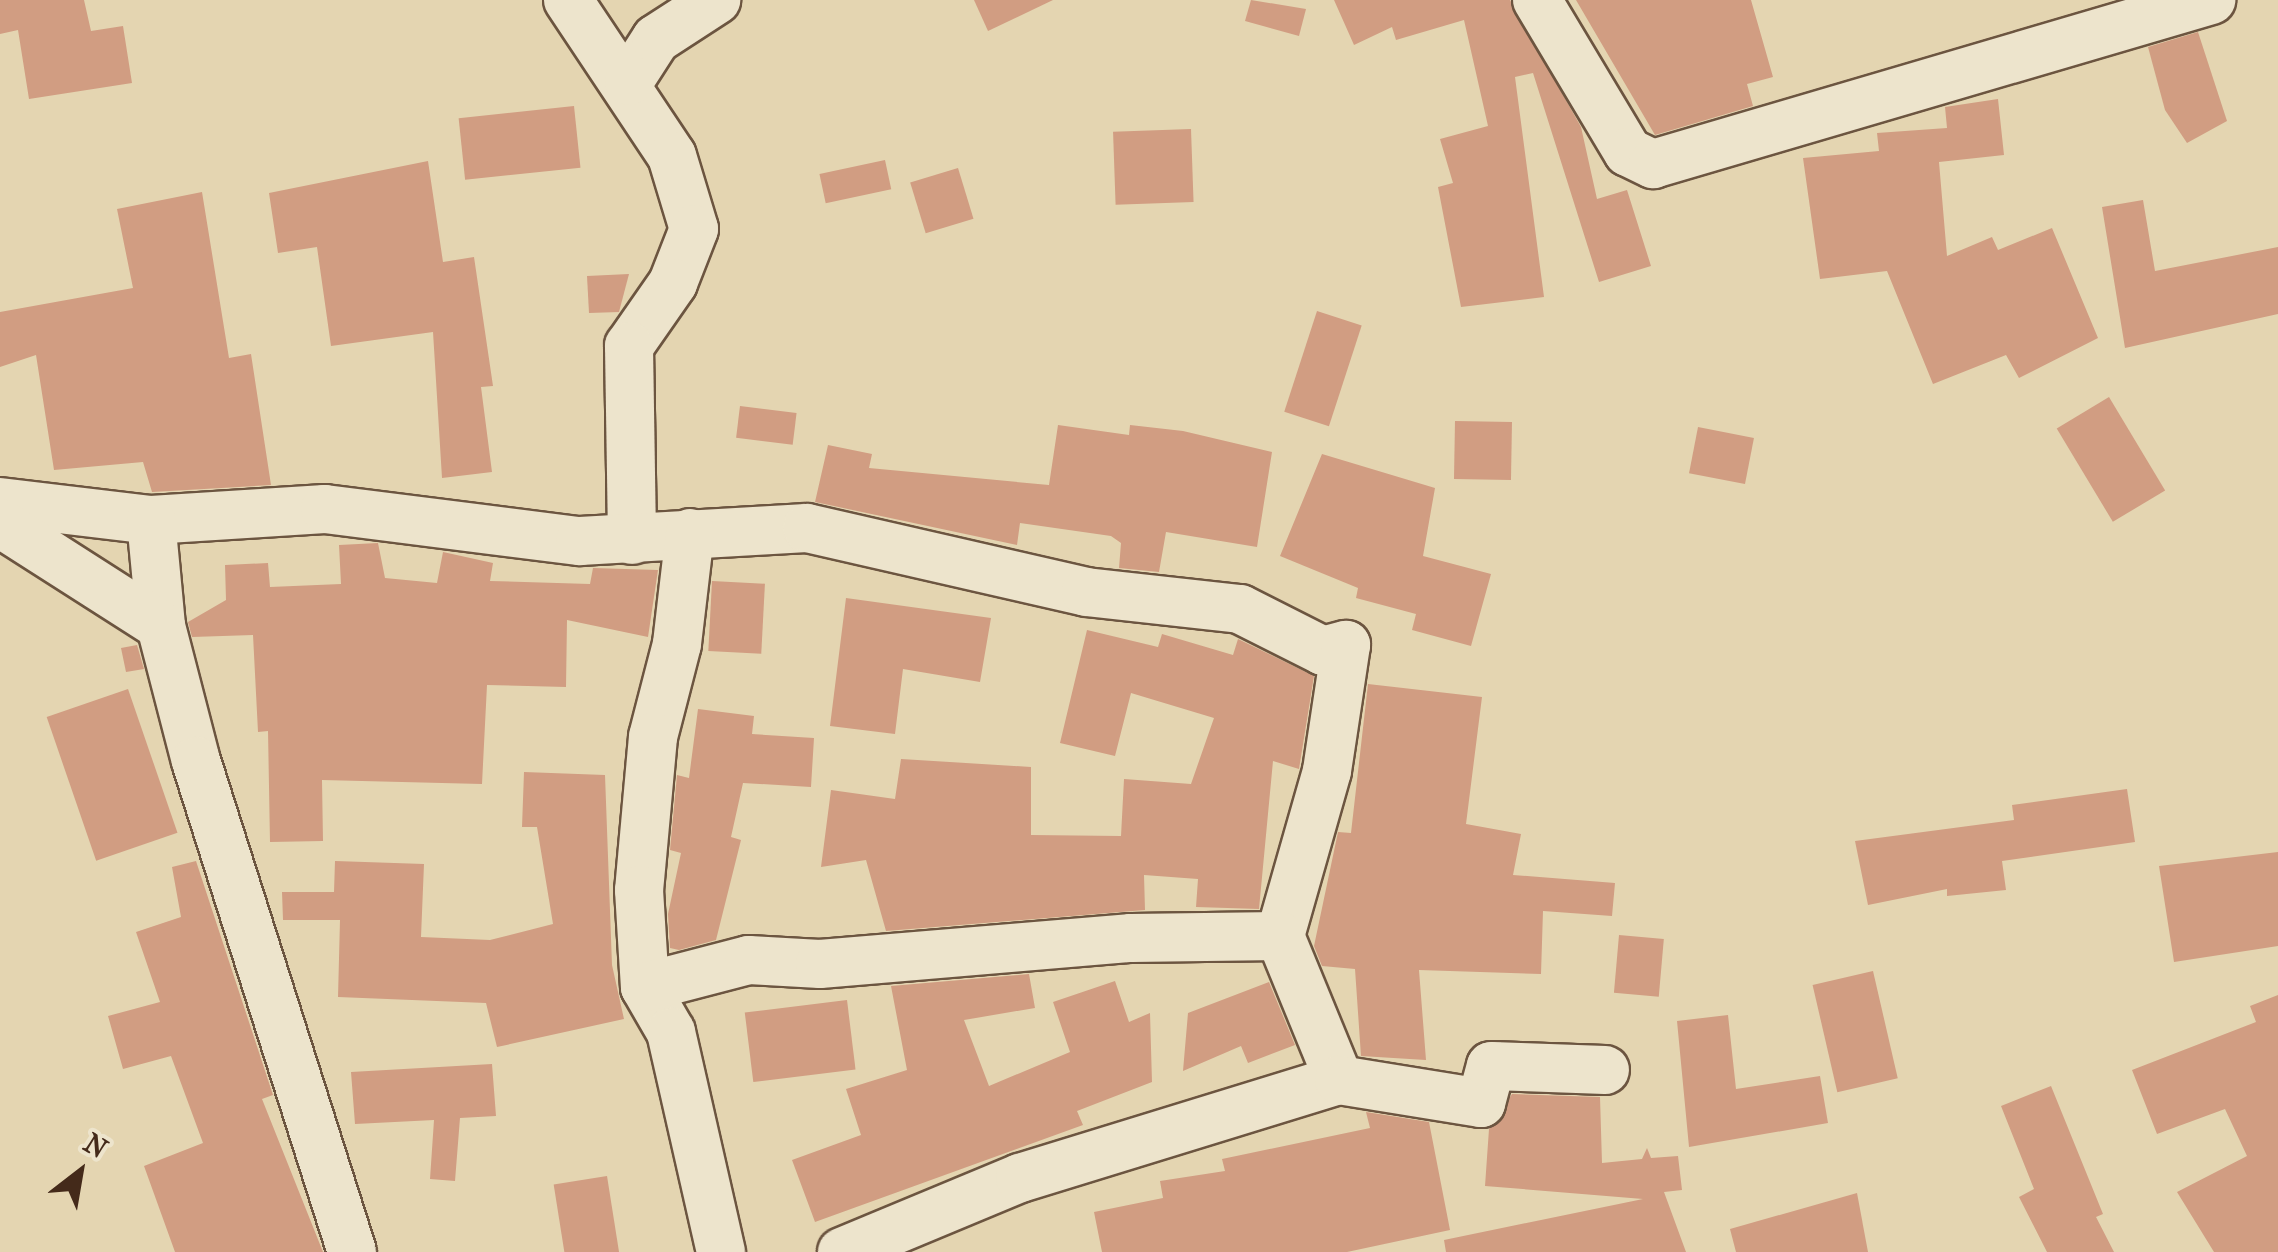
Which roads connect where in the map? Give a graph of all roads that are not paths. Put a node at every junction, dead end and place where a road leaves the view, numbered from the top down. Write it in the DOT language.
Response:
graph roads {
  1 [pos="568,0"];
  2 [pos="716,0"];
  3 [pos="1537,0"];
  4 [pos="2211,0"];
  5 [pos="628,81"];
  6 [pos="0,502"];
  7 [pos="151,520"];
  8 [pos="0,523"];
  9 [pos="690,533"];
  10 [pos="632,540"];
  11 [pos="161,626"];
  12 [pos="1280,936"];
  13 [pos="645,987"];
  14 [pos="1605,1070"];
  15 [pos="1339,1080"];
  16 [pos="352,1252"];
  17 [pos="720,1252"];
  18 [pos="842,1252"];
  1 -- 5 [label="street"];
  2 -- 5 [label="street"];
  3 -- 4 [label="street"];
  5 -- 10 [label="street"];
  6 -- 7 [label="street"];
  7 -- 10 [label="street"];
  7 -- 11 [label="street"];
  8 -- 11 [label="street"];
  9 -- 10 [label="street"];
  9 -- 12 [label="street"];
  9 -- 13 [label="street"];
  11 -- 16 [label="street"];
  12 -- 13 [label="street"];
  12 -- 15 [label="street"];
  13 -- 17 [label="street"];
  14 -- 15 [label="street"];
  15 -- 18 [label="street"];
}
